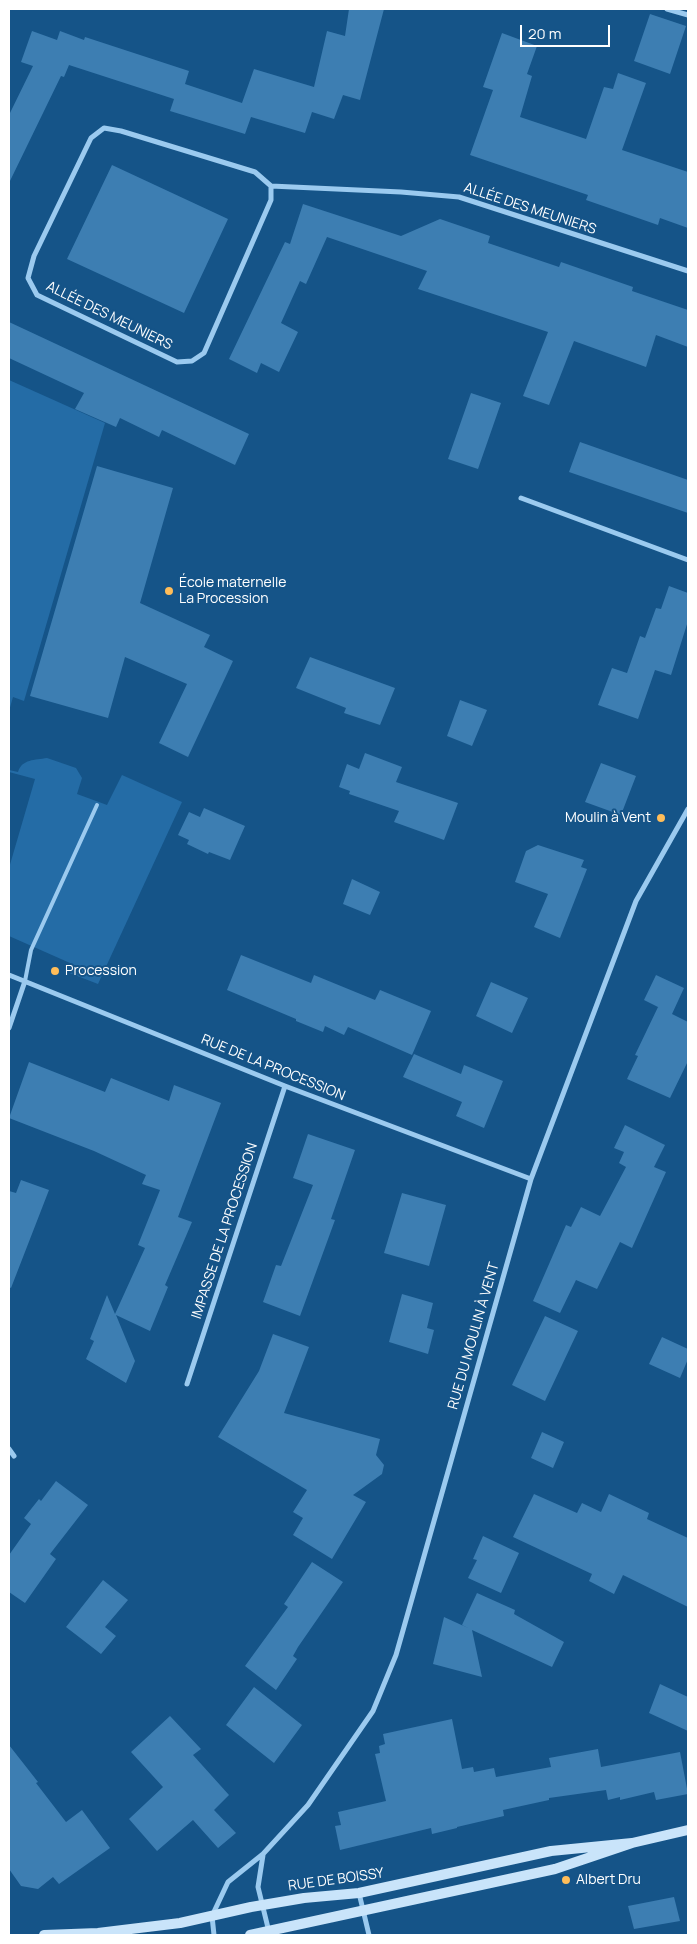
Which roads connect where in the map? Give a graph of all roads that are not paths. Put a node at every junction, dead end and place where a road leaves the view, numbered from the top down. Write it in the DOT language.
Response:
graph roads {
  1 [pos="667,9"];
  2 [pos="688,15"];
  3 [pos="271,186"];
  4 [pos="688,271"];
  5 [pos="521,498"];
  6 [pos="688,560"];
  7 [pos="97,805"];
  8 [pos="688,809"];
  9 [pos="9,975"];
  10 [pos="25,981"];
  11 [pos="9,1028"];
  12 [pos="285,1086"];
  13 [pos="531,1179"];
  14 [pos="187,1384"];
  15 [pos="9,1449"];
  16 [pos="14,1456"];
  17 [pos="688,1830"];
  18 [pos="632,1843"];
  19 [pos="263,1854"];
  20 [pos="359,1893"];
  21 [pos="262,1905"];
  22 [pos="364,1911"];
  23 [pos="212,1916"];
  24 [pos="270,1932"];
  25 [pos="44,1935"];
  26 [pos="214,1935"];
  27 [pos="250,1935"];
  28 [pos="369,1935"];
  1 -- 2 [label="street"];
  3 -- 3 [label="street, ALLÉE DES MEUNIERS"];
  3 -- 4 [label="street, ALLÉE DES MEUNIERS"];
  5 -- 6 [label="street"];
  7 -- 10 [label="lane"];
  8 -- 13 [label="street, RUE DU MOULIN À VENT"];
  9 -- 10 [label="street, RUE DE LA PROCESSION"];
  10 -- 11 [label="street"];
  10 -- 12 [label="street, RUE DE LA PROCESSION"];
  12 -- 13 [label="street, RUE DE LA PROCESSION"];
  12 -- 14 [label="street, IMPASSE DE LA PROCESSION"];
  13 -- 19 [label="street, RUE DU MOULIN À VENT"];
  15 -- 16 [label="street"];
  17 -- 18 [label="street, RUE DE BOISSY"];
  18 -- 20 [label="street, RUE DE BOISSY"];
  18 -- 22 [label="street, RUE DE BOISSY"];
  19 -- 21 [label="street"];
  19 -- 23 [label="street, RUE DU MOULIN À VENT"];
  20 -- 21 [label="street, RUE DE BOISSY"];
  20 -- 22 [label="street"];
  21 -- 23 [label="street, RUE DE BOISSY"];
  21 -- 24 [label="street"];
  22 -- 24 [label="street, RUE DE BOISSY"];
  22 -- 28 [label="street"];
  23 -- 25 [label="street, RUE DE BOISSY"];
  23 -- 26 [label="street"];
  24 -- 27 [label="street, RUE DE BOISSY"];
}
